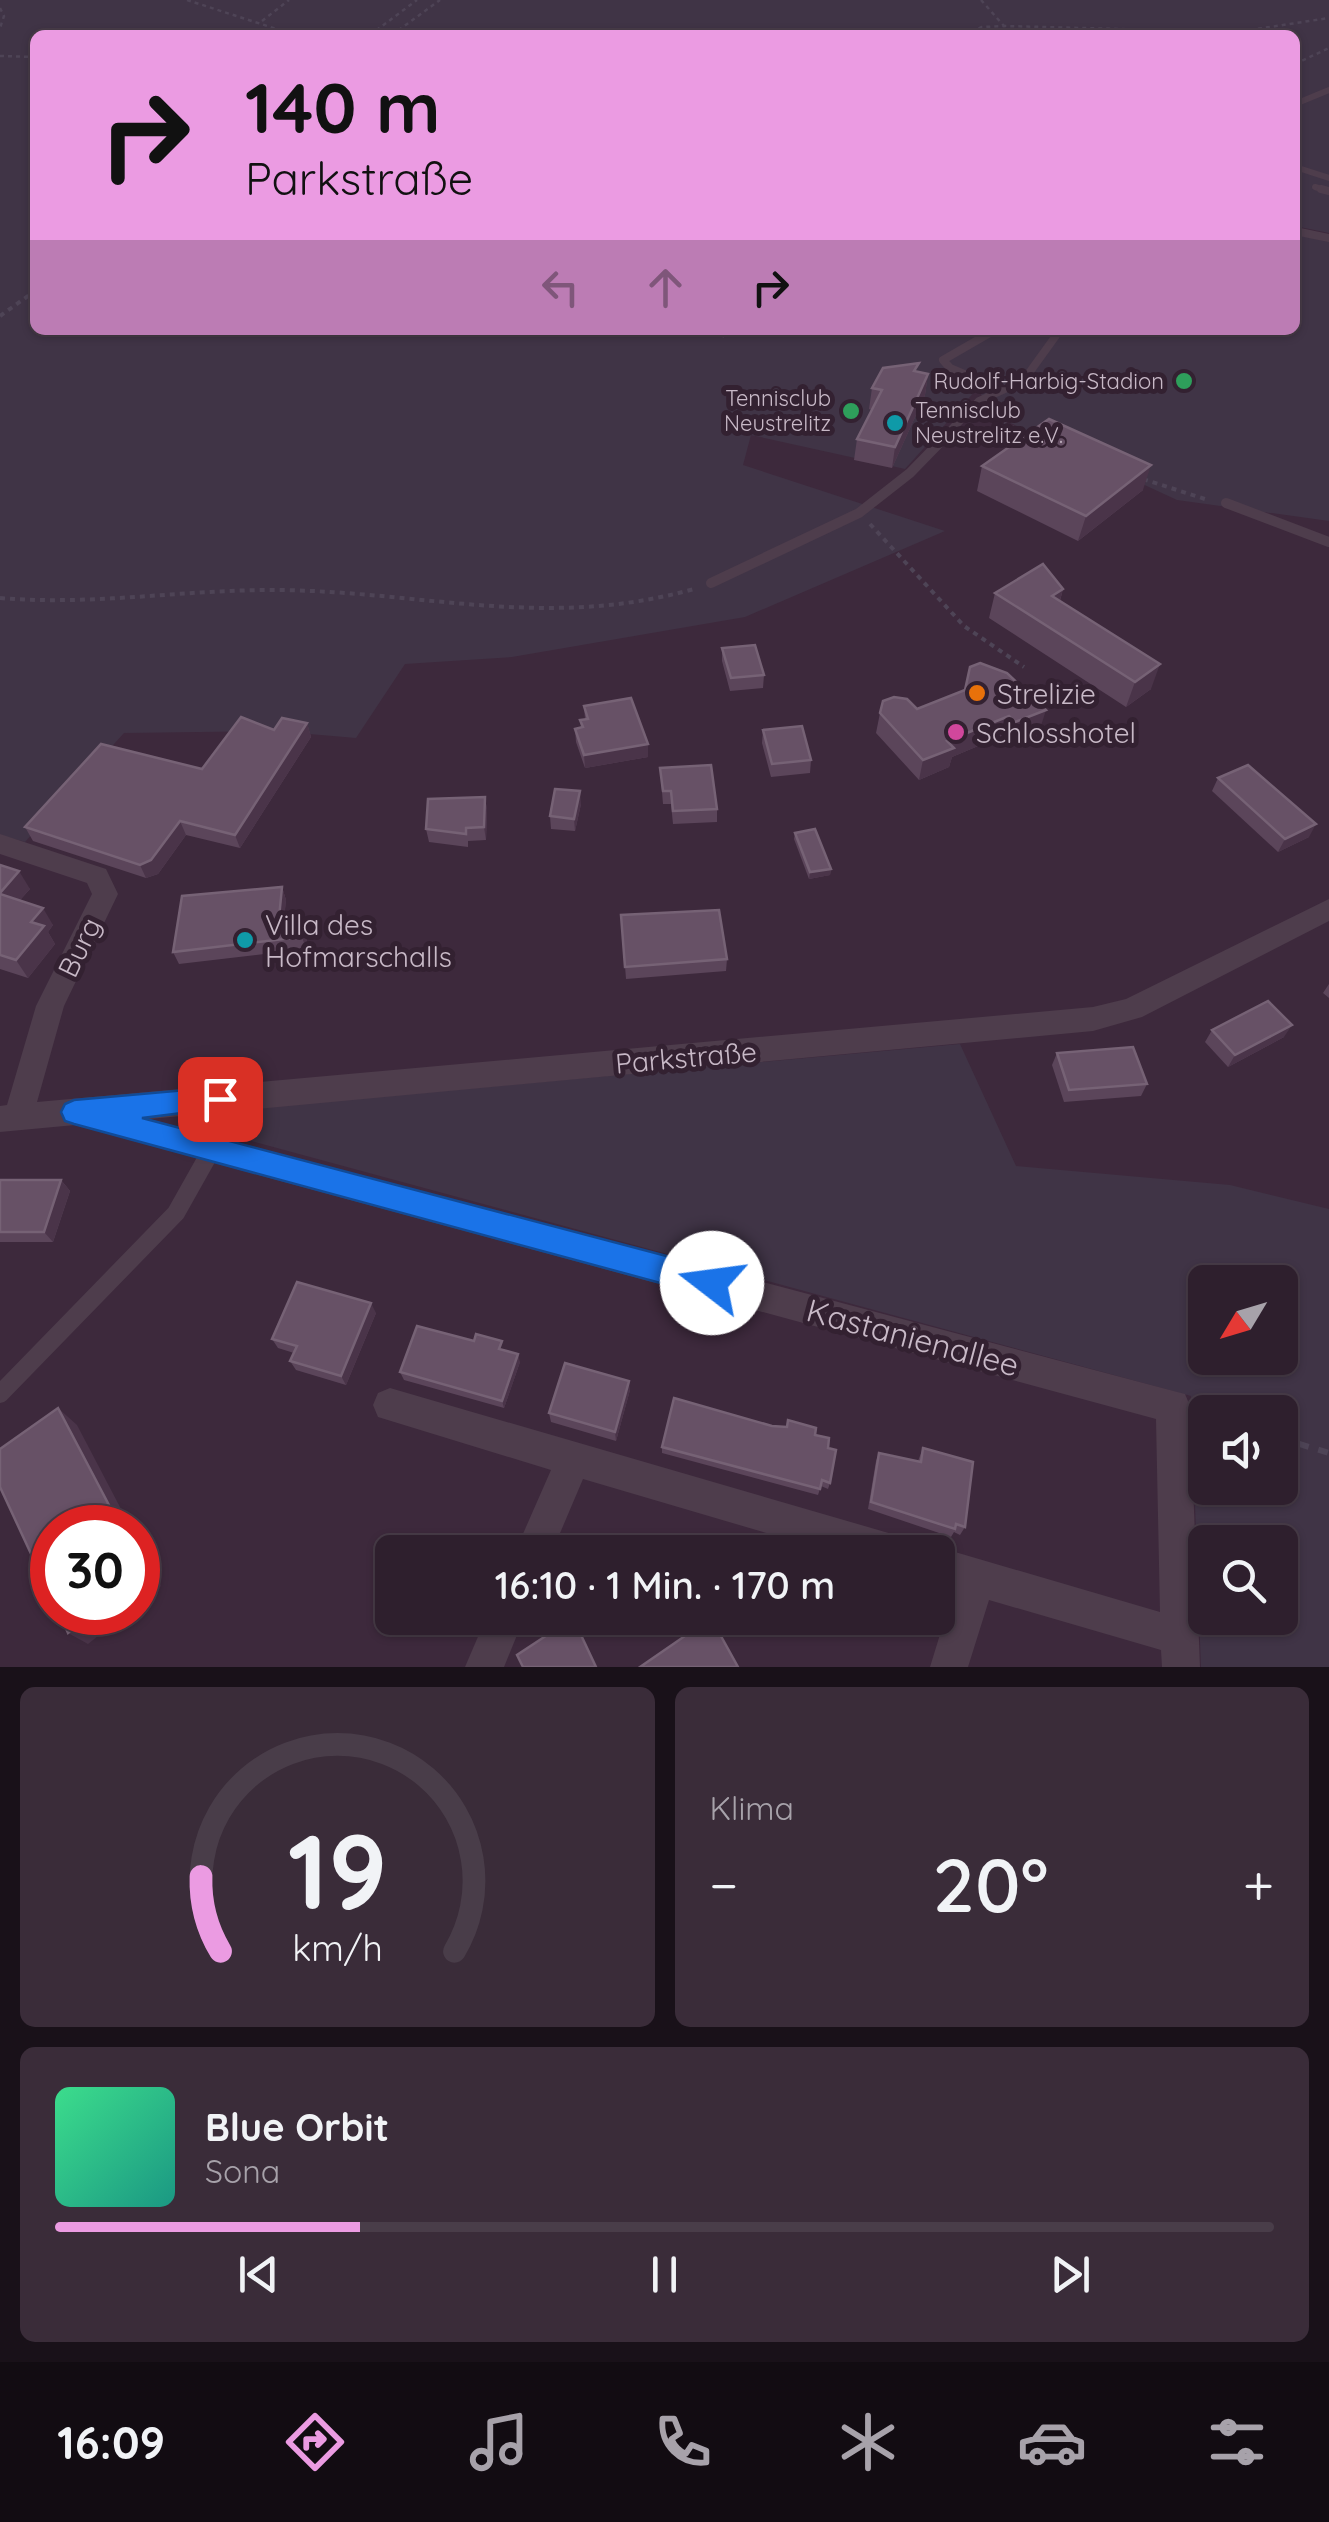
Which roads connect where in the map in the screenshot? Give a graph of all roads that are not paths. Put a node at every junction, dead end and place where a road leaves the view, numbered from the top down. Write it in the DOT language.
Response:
graph roads {
  1 [pos="1329,90"];
  2 [pos="1300,102"];
  3 [pos="1300,169"];
  4 [pos="1329,178"];
  5 [pos="1315,186"];
  6 [pos="1329,192"];
  7 [pos="1300,232"];
  8 [pos="1329,238"];
  9 [pos="986,335"];
  10 [pos="1056,335"];
  11 [pos="1002,390"];
  12 [pos="1226,503"];
  13 [pos="1329,542"];
  14 [pos="711,584"];
  15 [pos="0,844"];
  16 [pos="1329,908"];
  17 [pos="74,1112"];
  18 [pos="9,1118"];
  19 [pos="212,1149"];
  20 [pos="0,1394"];
  21 [pos="390,1405"];
  22 [pos="574,1459"];
  23 [pos="540,1535"];
  24 [pos="834,1535"];
  25 [pos="955,1571"];
  26 [pos="977,1578"];
  27 [pos="498,1635"];
  28 [pos="1181,1652"];
  29 [pos="484,1667"];
  30 [pos="949,1667"];
  1 -- 2 [label="lane"];
  3 -- 4 [label="lane"];
  5 -- 6 [label="lane"];
  7 -- 8 [label="lane"];
  9 -- 11 [label="lane"];
  10 -- 11 [label="lane"];
  11 -- 14 [label="lane"];
  12 -- 13 [label="lane"];
  15 -- 18 [label="street, Burg"];
  16 -- 17 [label="street, Parkstraße"];
  17 -- 18 [label="street, Parkstraße"];
  17 -- 19 [label="street, Kastanienallee"];
  19 -- 20 [label="lane"];
  19 -- 28 [label="street, Kastanienallee"];
  21 -- 22 [label="street"];
  22 -- 23 [label="street"];
  22 -- 24 [label="street"];
  25 -- 26 [label="street"];
  26 -- 28 [label="street"];
  26 -- 30 [label="street"];
  27 -- 29 [label="street"];
}
